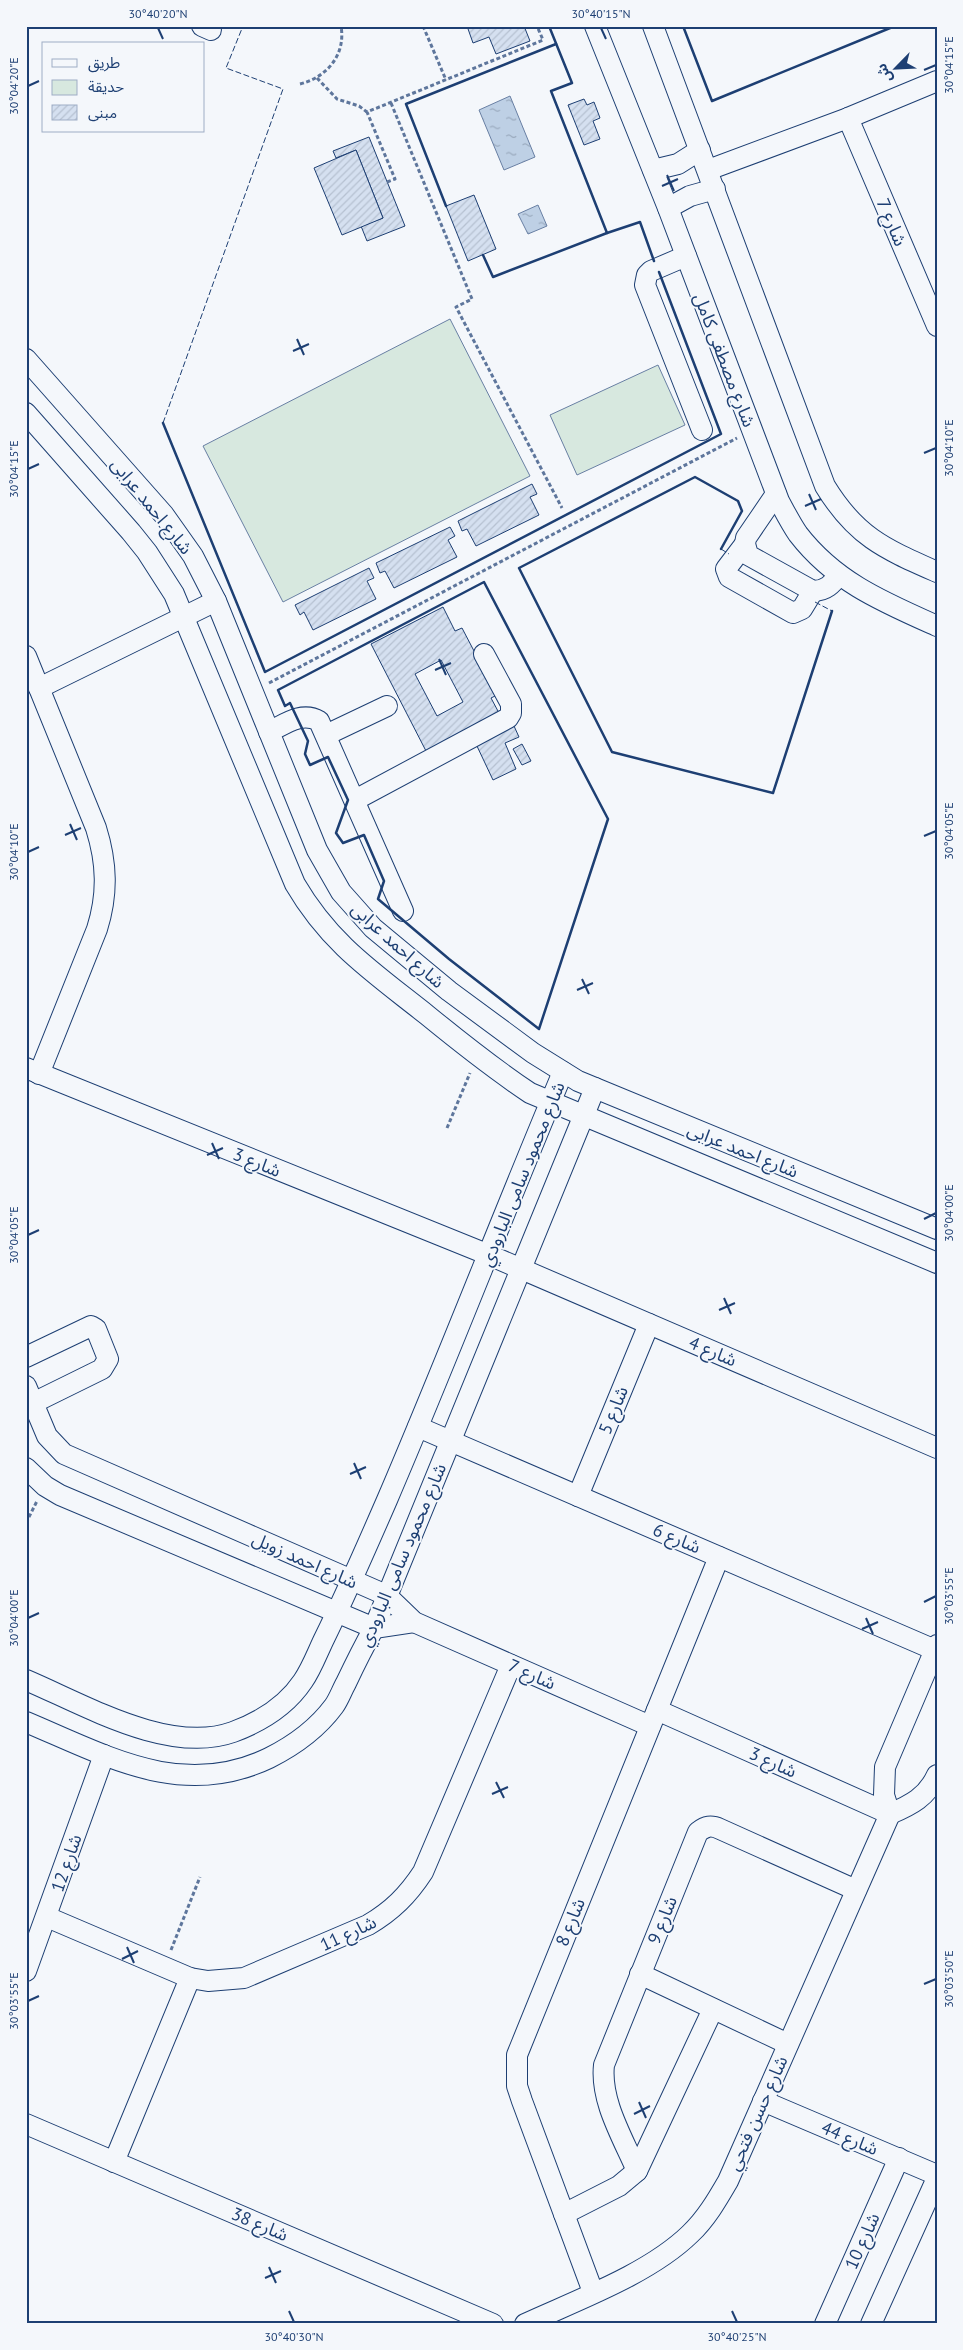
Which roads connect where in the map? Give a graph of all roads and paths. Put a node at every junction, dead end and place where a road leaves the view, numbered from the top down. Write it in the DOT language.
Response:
graph roads {
  1 [pos="341,26"];
  2 [pos="423,26"];
  3 [pos="537,26"];
  4 [pos="595,26"];
  5 [pos="653,26"];
  6 [pos="317,78"];
  7 [pos="446,80"];
  8 [pos="937,81"];
  9 [pos="300,84"];
  10 [pos="390,103"];
  11 [pos="367,112"];
  12 [pos="848,118"];
  13 [pos="700,150"];
  14 [pos="653,170"];
  15 [pos="708,170"];
  16 [pos="387,182"];
  17 [pos="715,189"];
  18 [pos="668,208"];
  19 [pos="686,256"];
  20 [pos="937,326"];
  21 [pos="26,358"];
  22 [pos="26,413"];
  23 [pos="702,430"];
  24 [pos="752,431"];
  25 [pos="776,494"];
  26 [pos="562,508"];
  27 [pos="745,544"];
  28 [pos="937,572"];
  29 [pos="839,575"];
  30 [pos="813,590"];
  31 [pos="216,601"];
  32 [pos="185,616"];
  33 [pos="937,626"];
  34 [pos="484,654"];
  35 [pos="26,656"];
  36 [pos="39,688"];
  37 [pos="253,692"];
  38 [pos="387,706"];
  39 [pos="270,732"];
  40 [pos="326,735"];
  41 [pos="354,800"];
  42 [pos="403,911"];
  43 [pos="478,1055"];
  44 [pos="33,1071"];
  45 [pos="563,1072"];
  46 [pos="595,1088"];
  47 [pos="550,1103"];
  48 [pos="583,1117"];
  49 [pos="447,1128"];
  50 [pos="937,1229"];
  51 [pos="489,1255"];
  52 [pos="937,1263"];
  53 [pos="521,1269"];
  54 [pos="649,1324"];
  55 [pos="26,1357"];
  56 [pos="29,1395"];
  57 [pos="418,1426"];
  58 [pos="451,1441"];
  59 [pos="937,1448"];
  60 [pos="26,1468"];
  61 [pos="578,1496"];
  62 [pos="719,1556"];
  63 [pos="352,1580"];
  64 [pos="386,1595"];
  65 [pos="337,1612"];
  66 [pos="414,1622"];
  67 [pos="374,1628"];
  68 [pos="936,1648"];
  69 [pos="511,1665"];
  70 [pos="26,1680"];
  71 [pos="653,1718"];
  72 [pos="26,1722"];
  73 [pos="104,1755"];
  74 [pos="937,1775"];
  75 [pos="890,1814"];
  76 [pos="200,1877"];
  77 [pos="856,1890"];
  78 [pos="47,1917"];
  79 [pos="164,1967"];
  80 [pos="26,1971"];
  81 [pos="640,1974"];
  82 [pos="190,1978"];
  83 [pos="713,2008"];
  84 [pos="788,2044"];
  85 [pos="763,2100"];
  86 [pos="26,2124"];
  87 [pos="899,2158"];
  88 [pos="114,2162"];
  89 [pos="637,2171"];
  90 [pos="937,2176"];
  91 [pos="564,2214"];
  92 [pos="593,2292"];
  93 [pos="493,2324"];
  94 [pos="525,2324"];
  95 [pos="825,2324"];
  96 [pos="871,2324"];
  1 -- 6 [label="path"];
  2 -- 7 [label="path"];
  3 -- 7 [label="path"];
  4 -- 14 [label="street, شارع مصطفى كامل"];
  5 -- 13 [label="street"];
  6 -- 9 [label="path"];
  6 -- 11 [label="path"];
  7 -- 10 [label="path"];
  8 -- 12 [label="street"];
  10 -- 11 [label="path"];
  10 -- 26 [label="path"];
  11 -- 16 [label="path"];
  12 -- 15 [label="street"];
  12 -- 20 [label="street, شارع 7"];
  13 -- 14 [label="street"];
  13 -- 15 [label="street"];
  14 -- 18 [label="street, شارع مصطفى كامل"];
  15 -- 17 [label="street"];
  17 -- 18 [label="street"];
  17 -- 28 [label="street"];
  18 -- 19 [label="street, شارع مصطفى كامل"];
  19 -- 23 [label="street"];
  19 -- 24 [label="street, شارع مصطفى كامل"];
  21 -- 31 [label="street, شارع احمد عرابى"];
  22 -- 32 [label="street, شارع احمد عرابى"];
  24 -- 25 [label="street, شارع مصطفى كامل"];
  24 -- 37 [label="path"];
  25 -- 27 [label="street"];
  25 -- 29 [label="street, شارع مصطفى كامل"];
  27 -- 30 [label="street"];
  27 -- 30 [label="street"];
  29 -- 30 [label="street"];
  29 -- 33 [label="street, شارع مصطفى كامل"];
  31 -- 32 [label="street"];
  31 -- 37 [label="street, شارع احمد عرابى"];
  32 -- 36 [label="street"];
  32 -- 43 [label="street, شارع احمد عرابى"];
  34 -- 41 [label="street"];
  35 -- 36 [label="street"];
  36 -- 44 [label="street"];
  37 -- 39 [label="street, شارع احمد عرابى"];
  38 -- 40 [label="street"];
  39 -- 40 [label="street"];
  39 -- 45 [label="street, شارع احمد عرابى"];
  40 -- 41 [label="street"];
  41 -- 42 [label="street"];
  43 -- 47 [label="street, شارع احمد عرابى"];
  43 -- 49 [label="path"];
  44 -- 51 [label="street, شارع 3"];
  45 -- 46 [label="street, شارع احمد عرابى"];
  45 -- 47 [label="street, شارع محمود سامى البارودي"];
  46 -- 48 [label="street, شارع محمود سامى البارودي"];
  46 -- 50 [label="street, شارع احمد عرابى"];
  47 -- 48 [label="street, شارع احمد عرابى"];
  47 -- 51 [label="street, شارع محمود سامى البارودي"];
  48 -- 52 [label="street, شارع احمد عرابى"];
  48 -- 53 [label="street, شارع محمود سامى البارودي"];
  51 -- 53 [label="street, شارع 4"];
  51 -- 57 [label="street, شارع محمود سامى البارودي"];
  53 -- 54 [label="street, شارع 4"];
  53 -- 58 [label="street, شارع محمود سامى البارودي"];
  54 -- 59 [label="street, شارع 4"];
  54 -- 61 [label="street, شارع 5"];
  55 -- 56 [label="street"];
  56 -- 63 [label="street, شارع احمد زويل"];
  57 -- 58 [label="street, شارع 6"];
  57 -- 63 [label="street, شارع محمود سامى البارودي"];
  58 -- 61 [label="street, شارع 6"];
  58 -- 64 [label="street, شارع محمود سامى البارودي"];
  60 -- 65 [label="street, شارع احمد زويل"];
  61 -- 62 [label="street, شارع 6"];
  62 -- 68 [label="street, شارع 6"];
  62 -- 71 [label="street, شارع 8"];
  63 -- 64 [label="street, شارع احمد زويل"];
  63 -- 65 [label="street, شارع محمود سامى البارودي"];
  64 -- 66 [label="street, شارع احمد زويل"];
  64 -- 67 [label="street, شارع محمود سامى البارودي"];
  65 -- 67 [label="street, شارع احمد زويل"];
  65 -- 70 [label="street, شارع محمود سامى البارودي"];
  66 -- 67 [label="street"];
  66 -- 69 [label="street, شارع 7"];
  67 -- 73 [label="street, شارع محمود سامى البارودي"];
  68 -- 75 [label="street"];
  69 -- 71 [label="street, شارع 7"];
  69 -- 82 [label="street, شارع 11"];
  71 -- 75 [label="street, شارع 3"];
  71 -- 91 [label="street, شارع 8"];
  72 -- 73 [label="street, شارع محمود سامى البارودي"];
  73 -- 78 [label="street, شارع 12"];
  74 -- 75 [label="street"];
  75 -- 77 [label="street, شارع حسن فتحي"];
  76 -- 79 [label="path"];
  77 -- 81 [label="street, شارع 9"];
  77 -- 84 [label="street, شارع حسن فتحي"];
  78 -- 79 [label="street, شارع 11"];
  78 -- 80 [label="street, شارع 12"];
  79 -- 82 [label="street, شارع 11"];
  81 -- 83 [label="street"];
  81 -- 89 [label="street, شارع 9"];
  82 -- 88 [label="street"];
  83 -- 84 [label="street"];
  83 -- 89 [label="street"];
  84 -- 85 [label="street, شارع حسن فتحي"];
  85 -- 87 [label="street, شارع 44"];
  85 -- 92 [label="street, شارع حسن فتحي"];
  86 -- 88 [label="street, شارع 38"];
  87 -- 90 [label="street, شارع 44"];
  87 -- 95 [label="street, شارع 10"];
  88 -- 93 [label="street, شارع 38"];
  89 -- 91 [label="street"];
  90 -- 96 [label="street"];
  91 -- 92 [label="street, شارع 8"];
  92 -- 94 [label="street, شارع حسن فتحي"];
}
